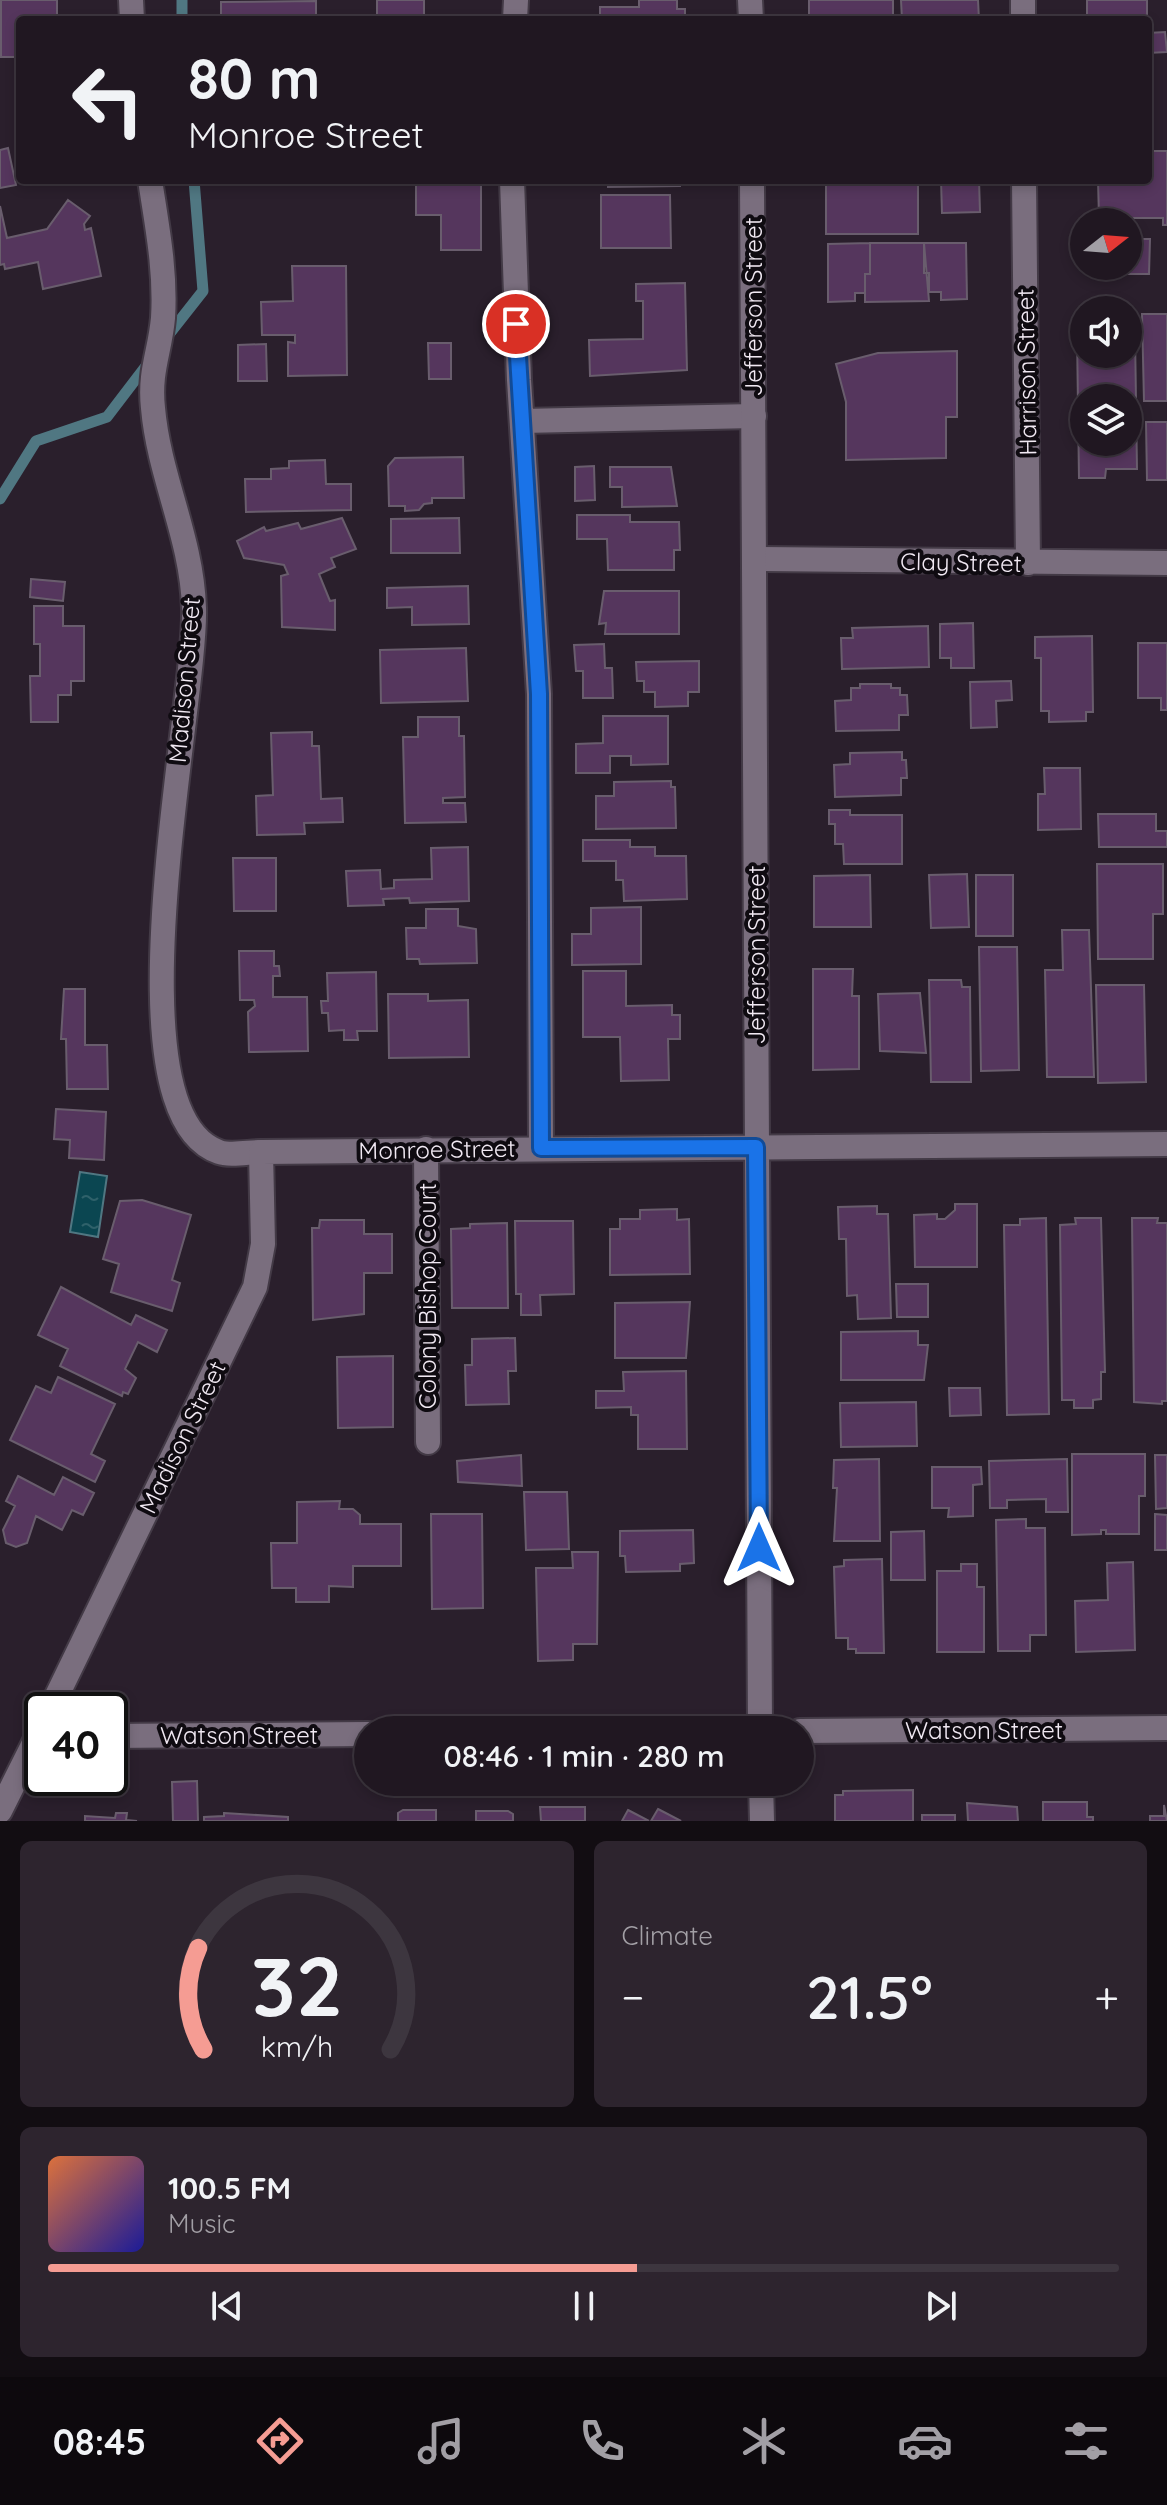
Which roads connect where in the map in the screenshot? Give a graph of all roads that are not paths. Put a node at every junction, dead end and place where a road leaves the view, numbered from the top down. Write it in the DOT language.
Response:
graph roads {
  1 [pos="151,184"];
  2 [pos="512,184"];
  3 [pos="752,184"];
  4 [pos="1024,184"];
  5 [pos="754,416"];
  6 [pos="522,421"];
  7 [pos="755,559"];
  8 [pos="1028,563"];
  9 [pos="1167,563"];
  10 [pos="164,1042"];
  11 [pos="1167,1144"];
  12 [pos="756,1147"];
  13 [pos="541,1148"];
  14 [pos="426,1149"];
  15 [pos="261,1152"];
  16 [pos="428,1442"];
  17 [pos="59,1692"];
  18 [pos="760,1716"];
  19 [pos="1167,1728"];
  20 [pos="814,1731"];
  21 [pos="354,1734"];
  22 [pos="128,1736"];
  23 [pos="24,1764"];
  24 [pos="761,1796"];
  25 [pos="0,1811"];
  26 [pos="762,1821"];
  1 -- 10 [label="street, Madison Street"];
  2 -- 6 [label="street"];
  3 -- 5 [label="street, Jefferson Street"];
  4 -- 8 [label="street, Harrison Street"];
  5 -- 6 [label="street"];
  5 -- 7 [label="street, Jefferson Street"];
  6 -- 13 [label="street"];
  7 -- 8 [label="street, Clay Street"];
  7 -- 12 [label="street, Jefferson Street"];
  8 -- 9 [label="street, Clay Street"];
  10 -- 15 [label="street, Monroe Street"];
  11 -- 12 [label="street, Monroe Street"];
  12 -- 13 [label="street, Monroe Street"];
  12 -- 18 [label="street, Jefferson Street"];
  13 -- 14 [label="street, Monroe Street"];
  14 -- 15 [label="street, Monroe Street"];
  14 -- 16 [label="street, Colony Bishop Court"];
  15 -- 17 [label="street, Madison Street"];
  19 -- 20 [label="street, Watson Street"];
  21 -- 22 [label="street, Watson Street"];
  23 -- 25 [label="street"];
  24 -- 26 [label="street"];
}
